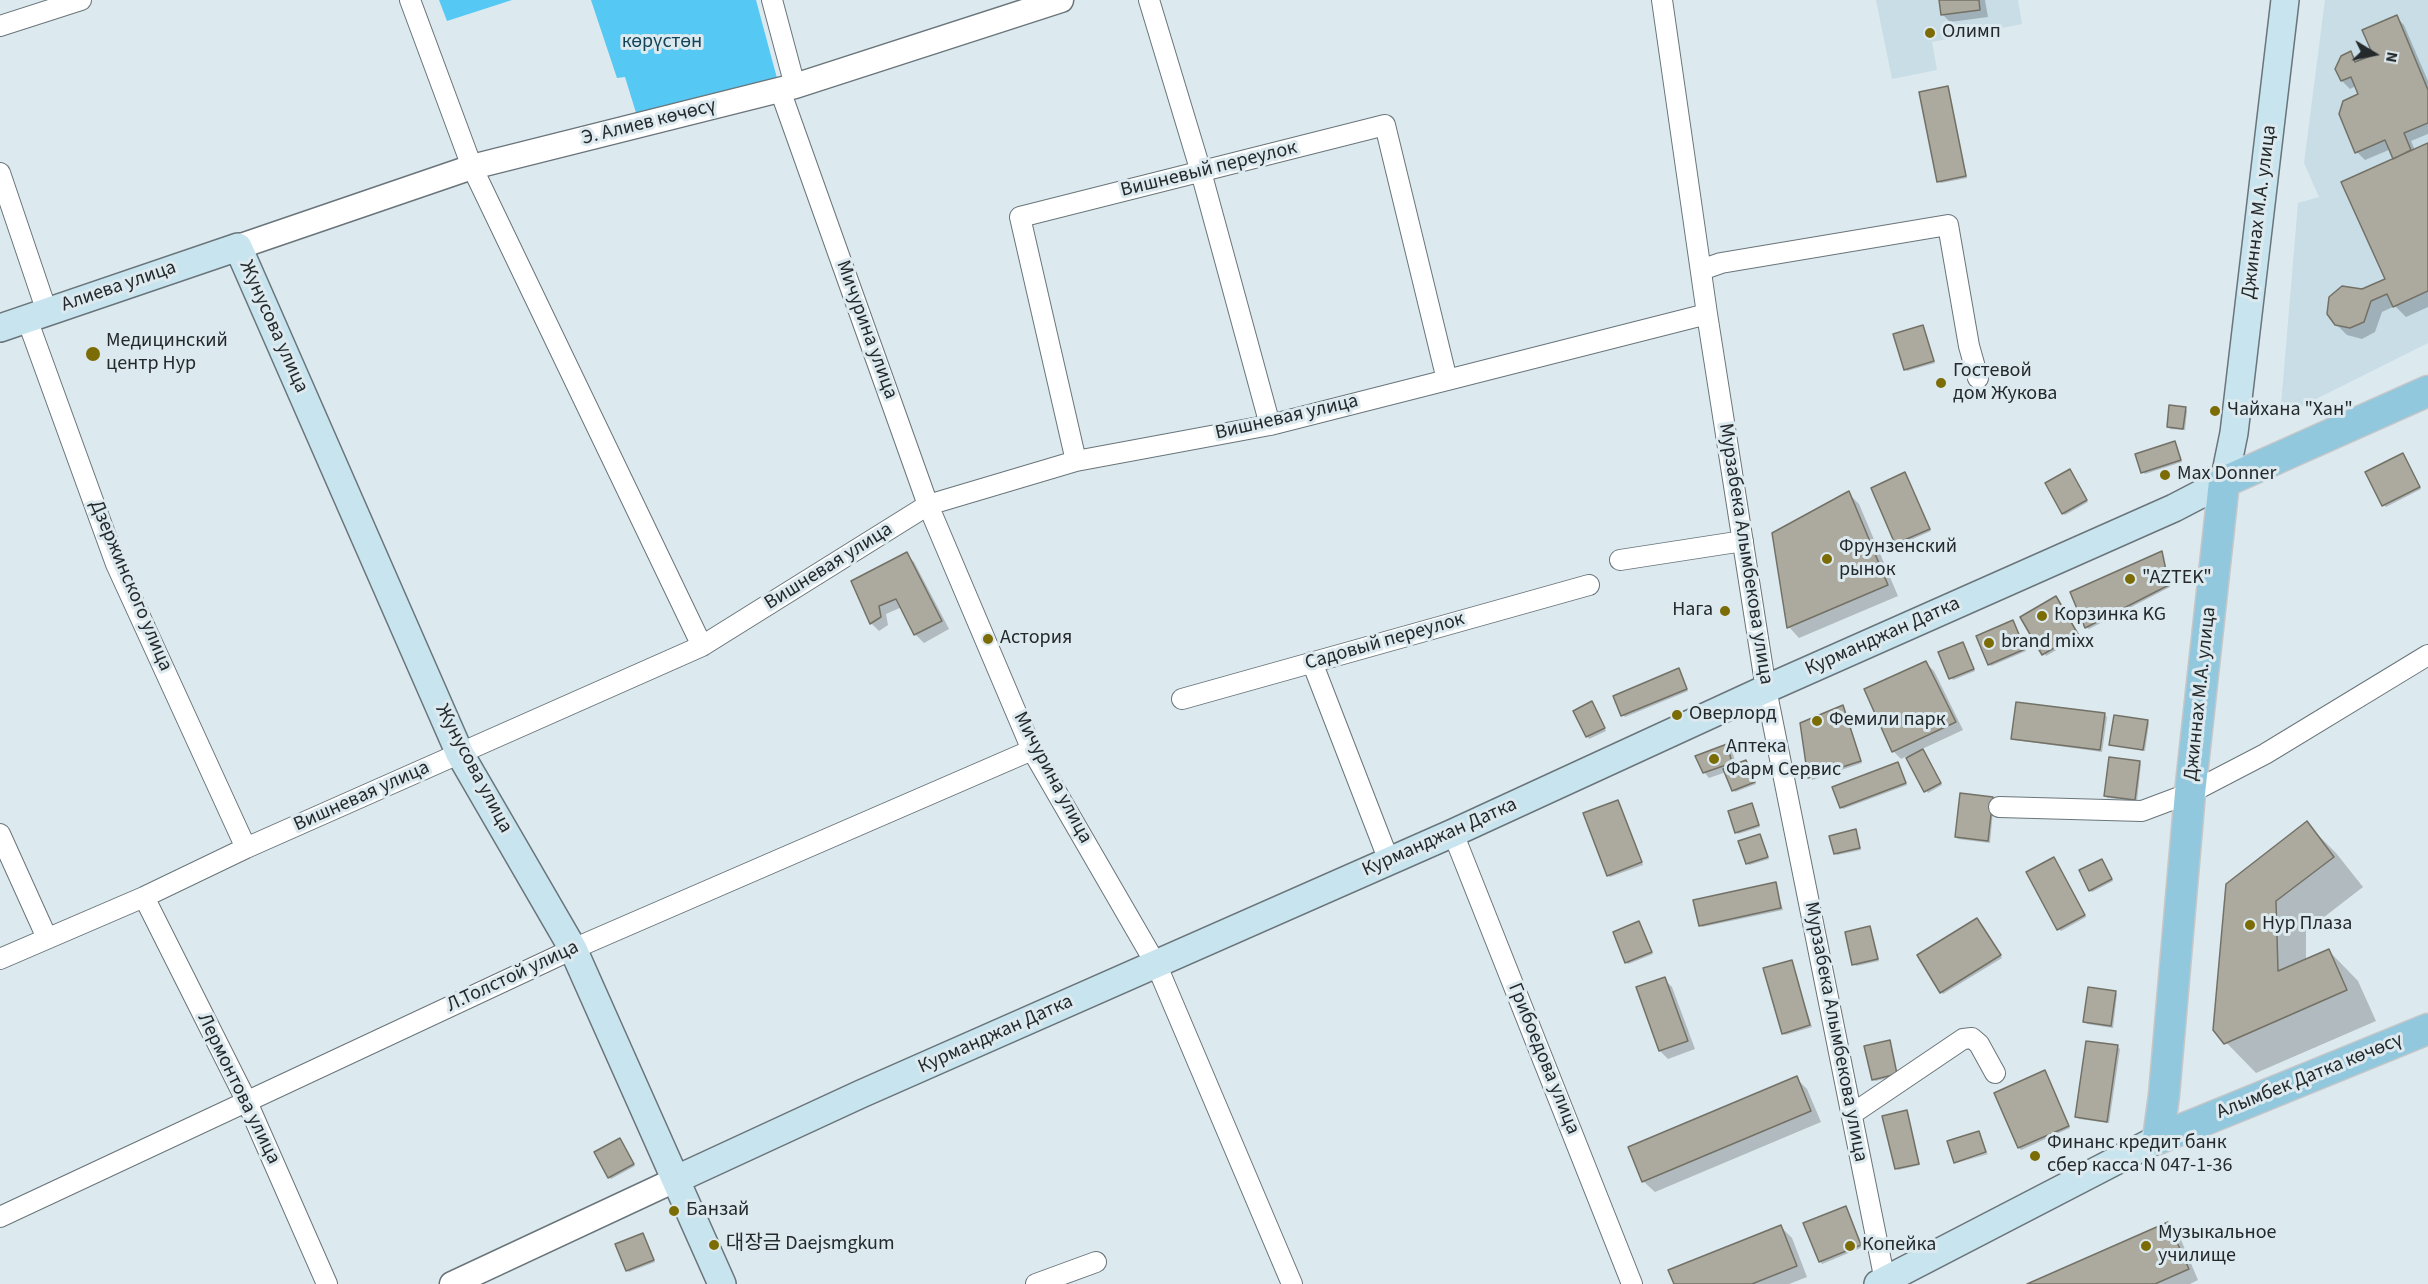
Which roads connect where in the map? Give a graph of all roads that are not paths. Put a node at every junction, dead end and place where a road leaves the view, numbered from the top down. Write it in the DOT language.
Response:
graph roads {
  1 [pos="81,0"];
  2 [pos="410,0"];
  3 [pos="772,0"];
  4 [pos="1061,0"];
  5 [pos="1149,0"];
  6 [pos="1662,0"];
  7 [pos="2284,0"];
  8 [pos="0,26"];
  9 [pos="787,88"];
  10 [pos="472,167"];
  11 [pos="1201,171"];
  12 [pos="0,173"];
  13 [pos="238,247"];
  14 [pos="1701,270"];
  15 [pos="1707,314"];
  16 [pos="37,315"];
  17 [pos="0,328"];
  18 [pos="1978,378"];
  19 [pos="1447,380"];
  20 [pos="2428,391"];
  21 [pos="1270,425"];
  22 [pos="1076,461"];
  23 [pos="2224,482"];
  24 [pos="928,505"];
  25 [pos="1743,541"];
  26 [pos="1620,560"];
  27 [pos="1589,585"];
  28 [pos="702,646"];
  29 [pos="2428,655"];
  30 [pos="1312,662"];
  31 [pos="1766,689"];
  32 [pos="1182,699"];
  33 [pos="1032,750"];
  34 [pos="460,754"];
  35 [pos="2190,793"];
  36 [pos="1999,807"];
  37 [pos="1453,833"];
  38 [pos="0,834"];
  39 [pos="246,848"];
  40 [pos="1389,861"];
  41 [pos="144,897"];
  42 [pos="47,938"];
  43 [pos="573,949"];
  44 [pos="0,959"];
  45 [pos="1156,966"];
  46 [pos="2428,1029"];
  47 [pos="1995,1073"];
  48 [pos="247,1102"];
  49 [pos="1852,1114"];
  50 [pos="2158,1139"];
  51 [pos="677,1179"];
  52 [pos="0,1217"];
  53 [pos="1096,1262"];
  54 [pos="1882,1282"];
  55 [pos="327,1284"];
  56 [pos="452,1284"];
  57 [pos="722,1284"];
  58 [pos="1036,1284"];
  59 [pos="1292,1284"];
  60 [pos="1632,1284"];
  1 -- 8 [label="street"];
  2 -- 10 [label="street"];
  3 -- 9 [label="street, Мичурина улица"];
  4 -- 9 [label="street, Э. Алиев көчөсү"];
  5 -- 11 [label="street"];
  6 -- 14 [label="street, Мурзабека Алымбекова улица"];
  7 -- 23 [label="main road, Джиннах М.А. улица"];
  9 -- 10 [label="street, Э. Алиев көчөсү"];
  9 -- 24 [label="street, Мичурина улица"];
  10 -- 13 [label="street, Э. Алиев көчөсү"];
  10 -- 28 [label="street"];
  11 -- 19 [label="street, Вишневый переулок"];
  11 -- 21 [label="street"];
  11 -- 22 [label="street, Вишневый переулок"];
  12 -- 16 [label="street, Дзержинского улица"];
  13 -- 16 [label="main road, Алиева улица"];
  13 -- 34 [label="main road, Жунусова улица"];
  14 -- 15 [label="street, Мурзабека Алымбекова улица"];
  14 -- 18 [label="street"];
  15 -- 19 [label="street, Вишневая улица"];
  15 -- 25 [label="street, Мурзабека Алымбекова улица"];
  16 -- 17 [label="main road, Алиева улица"];
  16 -- 39 [label="street, Дзержинского улица"];
  19 -- 21 [label="street, Вишневая улица"];
  20 -- 23 [label="main road, Курманджан Датка"];
  21 -- 22 [label="street, Вишневая улица"];
  22 -- 24 [label="street, Вишневая улица"];
  23 -- 31 [label="main road, Курманджан Датка"];
  23 -- 35 [label="main road, Джиннах М.А. улица"];
  24 -- 28 [label="street, Вишневая улица"];
  24 -- 33 [label="street, Мичурина улица"];
  25 -- 26 [label="street"];
  25 -- 31 [label="street, Мурзабека Алымбекова улица"];
  27 -- 30 [label="street, Садовый переулок"];
  28 -- 34 [label="street, Вишневая улица"];
  29 -- 35 [label="street"];
  30 -- 32 [label="street, Садовый переулок"];
  30 -- 40 [label="street"];
  31 -- 37 [label="main road, Курманджан Датка"];
  31 -- 49 [label="street, Мурзабека Алымбекова улица"];
  33 -- 43 [label="street, Л.Толстой улица"];
  33 -- 45 [label="street, Мичурина улица"];
  34 -- 39 [label="street, Вишневая улица"];
  34 -- 43 [label="main road, Жунусова улица"];
  35 -- 36 [label="street"];
  35 -- 50 [label="main road, Джиннах М.А. улица"];
  37 -- 40 [label="main road, Курманджан Датка"];
  37 -- 60 [label="street, Грибоедова улица"];
  38 -- 42 [label="street"];
  39 -- 41 [label="street, Вишневая улица"];
  40 -- 45 [label="main road, Курманджан Датка"];
  41 -- 42 [label="street, Вишневая улица"];
  41 -- 48 [label="street, Лермонтова улица"];
  42 -- 44 [label="street, Вишневая улица"];
  43 -- 48 [label="street, Л.Толстой улица"];
  43 -- 51 [label="main road, Жунусова улица"];
  45 -- 51 [label="main road, Курманджан Датка"];
  45 -- 59 [label="street, Мичурина улица"];
  46 -- 50 [label="main road, Алымбек Датка көчөсү"];
  47 -- 49 [label="street"];
  48 -- 52 [label="street, Л.Толстой улица"];
  48 -- 55 [label="street, Лермонтова улица"];
  49 -- 54 [label="street, Мурзабека Алымбекова улица"];
  50 -- 54 [label="main road"];
  51 -- 56 [label="street, Курманджан Датка"];
  51 -- 57 [label="main road, Жунусова улица"];
  53 -- 58 [label="street"];
}
